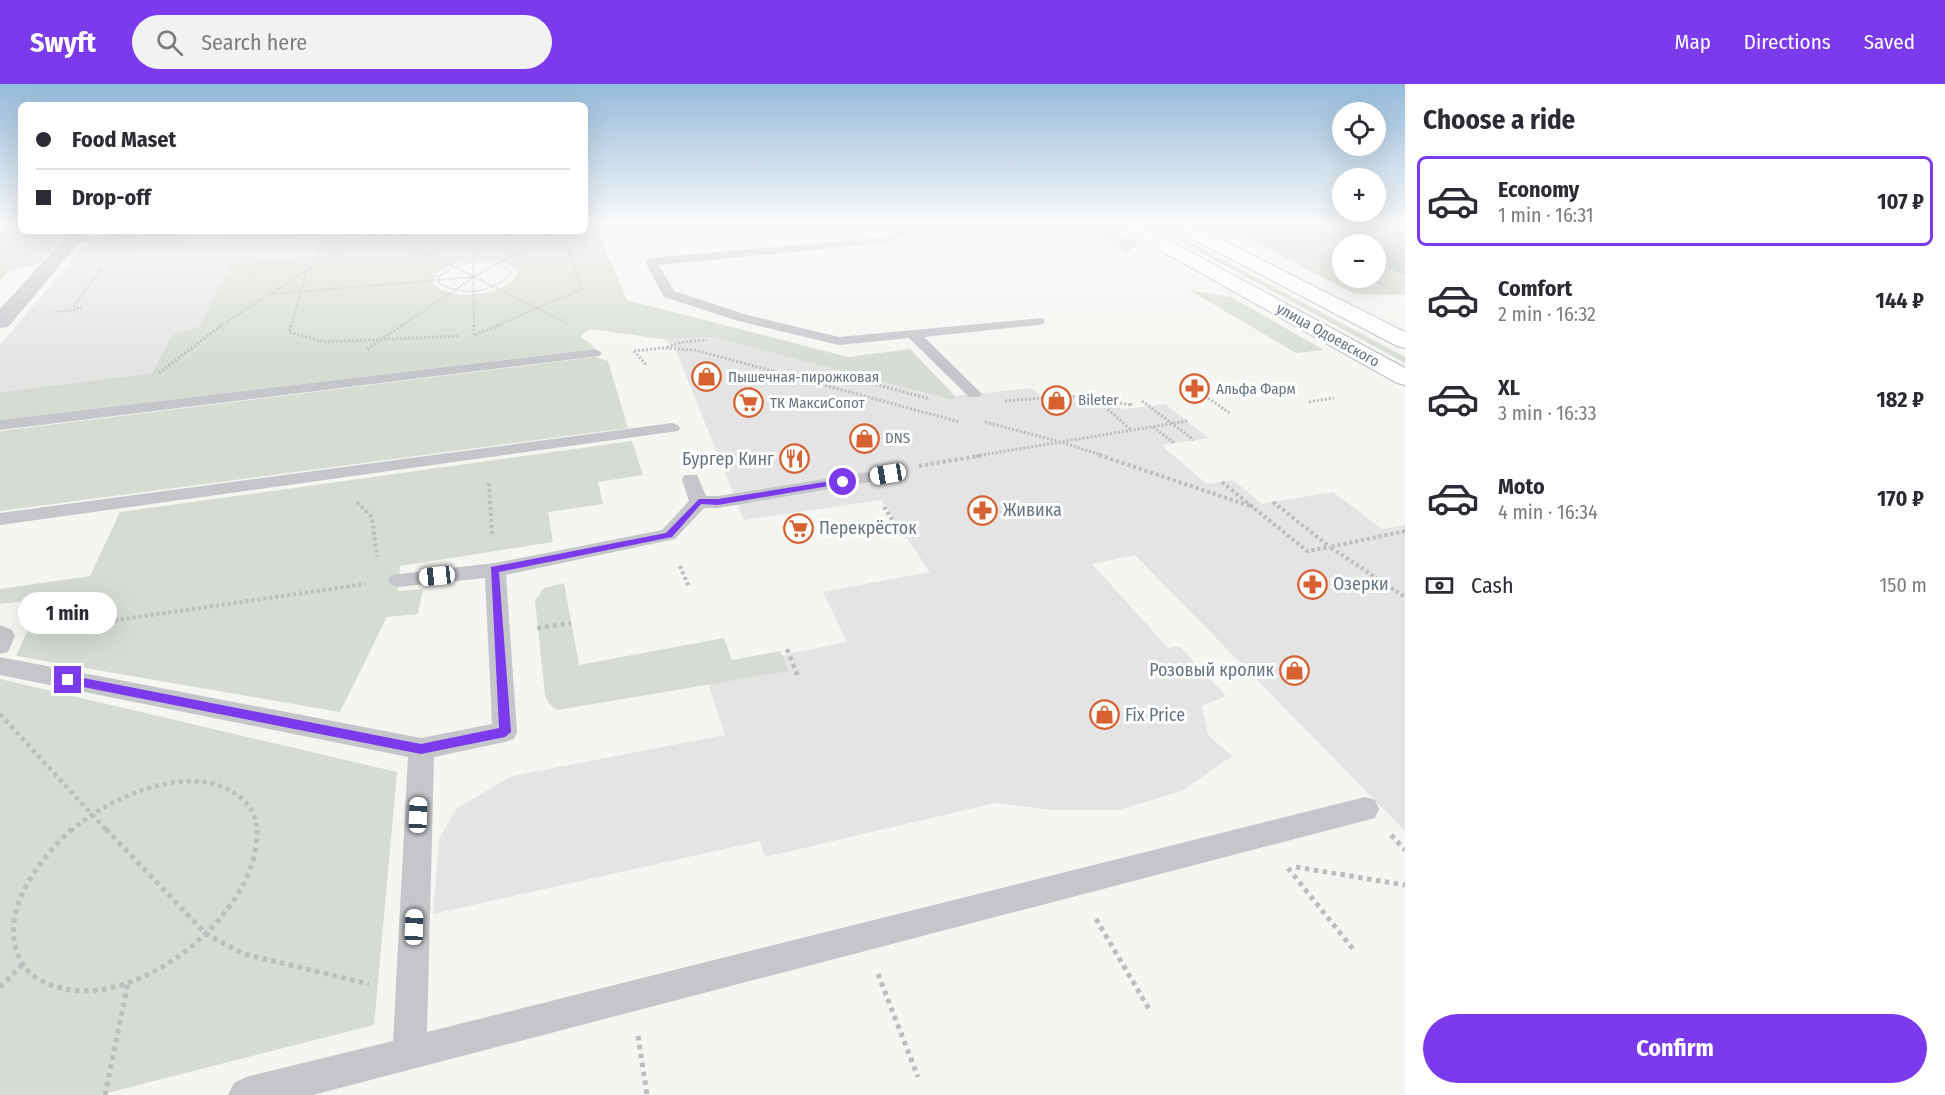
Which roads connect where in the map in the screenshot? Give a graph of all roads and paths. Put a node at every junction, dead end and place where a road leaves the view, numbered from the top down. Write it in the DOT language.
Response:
graph roads {
  1 [pos="46,270"];
  2 [pos="100,270"];
  3 [pos="307,270"];
  4 [pos="446,270"];
  5 [pos="460,270"];
  6 [pos="474,270"];
  7 [pos="485,270"];
  8 [pos="510,270"];
  9 [pos="576,270"];
  10 [pos="656,270"];
  11 [pos="1211,270"];
  12 [pos="1269,270"];
  13 [pos="474,277"];
  14 [pos="439,279"];
  15 [pos="1386,286"];
  16 [pos="494,287"];
  17 [pos="456,290"];
  18 [pos="301,291"];
  19 [pos="474,291"];
  20 [pos="1398,292"];
  21 [pos="270,294"];
  22 [pos="536,308"];
  23 [pos="48,313"];
  24 [pos="1038,321"];
  25 [pos="0,322"];
  26 [pos="575,328"];
  27 [pos="913,334"];
  28 [pos="474,335"];
  29 [pos="462,336"];
  30 [pos="381,339"];
  31 [pos="709,340"];
  32 [pos="1405,341"];
  33 [pos="663,348"];
  34 [pos="363,351"];
  35 [pos="595,353"];
  36 [pos="647,366"];
  37 [pos="475,368"];
  38 [pos="832,373"];
  39 [pos="154,377"];
  40 [pos="1405,378"];
  41 [pos="1195,389"];
  42 [pos="974,394"];
  43 [pos="1334,398"];
  44 [pos="934,399"];
  45 [pos="1097,400"];
  46 [pos="1142,401"];
  47 [pos="997,402"];
  48 [pos="1309,402"];
  49 [pos="1129,403"];
  50 [pos="1231,414"];
  51 [pos="981,417"];
  52 [pos="1187,421"];
  53 [pos="969,422"];
  54 [pos="979,422"];
  55 [pos="988,422"];
  56 [pos="1171,423"];
  57 [pos="0,425"];
  58 [pos="1153,426"];
  59 [pos="672,428"];
  60 [pos="1131,430"];
  61 [pos="1194,440"];
  62 [pos="1061,442"];
  63 [pos="1174,443"];
  64 [pos="487,454"];
  65 [pos="913,464"];
  66 [pos="332,474"];
  67 [pos="888,474"];
  68 [pos="692,479"];
  69 [pos="1222,482"];
  70 [pos="699,502"];
  71 [pos="1273,502"];
  72 [pos="1253,507"];
  73 [pos="0,519"];
  74 [pos="1405,531"];
  75 [pos="1330,546"];
  76 [pos="495,570"];
  77 [pos="389,581"];
  78 [pos="1405,597"];
  79 [pos="1,638"];
  80 [pos="787,649"];
  81 [pos="0,666"];
  82 [pos="799,679"];
  83 [pos="0,714"];
  84 [pos="421,749"];
  85 [pos="1365,809"];
  86 [pos="91,814"];
  87 [pos="1076,884"];
  88 [pos="1405,885"];
  89 [pos="206,934"];
  90 [pos="864,938"];
  91 [pos="1353,949"];
  92 [pos="21,966"];
  93 [pos="128,983"];
  94 [pos="0,987"];
  95 [pos="411,994"];
  96 [pos="632,997"];
  97 [pos="1149,1009"];
  98 [pos="409,1053"];
  99 [pos="918,1077"];
  100 [pos="105,1095"];
  101 [pos="246,1095"];
  102 [pos="647,1095"];
  1 -- 25 [label="street"];
  2 -- 23 [label="path"];
  3 -- 18 [label="path"];
  3 -- 21 [label="path"];
  4 -- 14 [label="path"];
  5 -- 13 [label="path"];
  6 -- 13 [label="path"];
  7 -- 13 [label="path"];
  8 -- 16 [label="path"];
  9 -- 22 [label="path"];
  10 -- 27 [label="lane"];
  11 -- 40 [label="street, улица Одоевского"];
  12 -- 32 [label="street, улица Одоевского"];
  13 -- 14 [label="path"];
  13 -- 16 [label="path"];
  13 -- 17 [label="path"];
  13 -- 19 [label="path"];
  14 -- 17 [label="path"];
  14 -- 18 [label="path"];
  15 -- 20 [label="path"];
  16 -- 19 [label="path"];
  16 -- 22 [label="path"];
  17 -- 19 [label="path"];
  17 -- 30 [label="path"];
  18 -- 21 [label="path"];
  18 -- 30 [label="path"];
  19 -- 28 [label="path"];
  21 -- 39 [label="path"];
  22 -- 26 [label="path"];
  22 -- 28 [label="path"];
  24 -- 27 [label="lane"];
  27 -- 42 [label="lane"];
  28 -- 37 [label="path"];
  29 -- 30 [label="path"];
  30 -- 34 [label="path"];
  31 -- 33 [label="path"];
  33 -- 36 [label="path"];
  33 -- 53 [label="path"];
  35 -- 37 [label="lane"];
  37 -- 57 [label="lane"];
  38 -- 44 [label="path"];
  41 -- 50 [label="path"];
  43 -- 48 [label="path"];
  45 -- 47 [label="path"];
  45 -- 49 [label="path"];
  45 -- 60 [label="path"];
  46 -- 56 [label="path"];
  51 -- 55 [label="path"];
  52 -- 56 [label="path"];
  54 -- 55 [label="path"];
  55 -- 62 [label="path"];
  56 -- 58 [label="path"];
  56 -- 61 [label="path"];
  58 -- 60 [label="path"];
  58 -- 63 [label="path"];
  59 -- 64 [label="lane"];
  60 -- 62 [label="path"];
  62 -- 65 [label="path"];
  62 -- 72 [label="path"];
  64 -- 66 [label="lane"];
  64 -- 76 [label="path"];
  66 -- 73 [label="lane"];
  66 -- 77 [label="path"];
  67 -- 70 [label="lane"];
  68 -- 70 [label="lane"];
  69 -- 72 [label="path"];
  70 -- 76 [label="lane"];
  71 -- 75 [label="path"];
  72 -- 75 [label="path"];
  74 -- 75 [label="path"];
  75 -- 78 [label="path"];
  76 -- 77 [label="lane"];
  76 -- 84 [label="lane"];
  77 -- 79 [label="path"];
  80 -- 82 [label="path"];
  81 -- 84 [label="lane"];
  83 -- 86 [label="path"];
  84 -- 95 [label="lane"];
  85 -- 87 [label="lane"];
  86 -- 89 [label="path"];
  86 -- 89 [label="path"];
  86 -- 92 [label="path"];
  87 -- 90 [label="lane"];
  87 -- 97 [label="path"];
  88 -- 91 [label="path"];
  89 -- 93 [label="path"];
  89 -- 95 [label="path"];
  90 -- 96 [label="lane"];
  90 -- 99 [label="path"];
  92 -- 93 [label="path"];
  92 -- 94 [label="path"];
  93 -- 100 [label="path"];
  95 -- 98 [label="lane"];
  96 -- 98 [label="lane"];
  96 -- 102 [label="path"];
  98 -- 101 [label="lane"];
}
